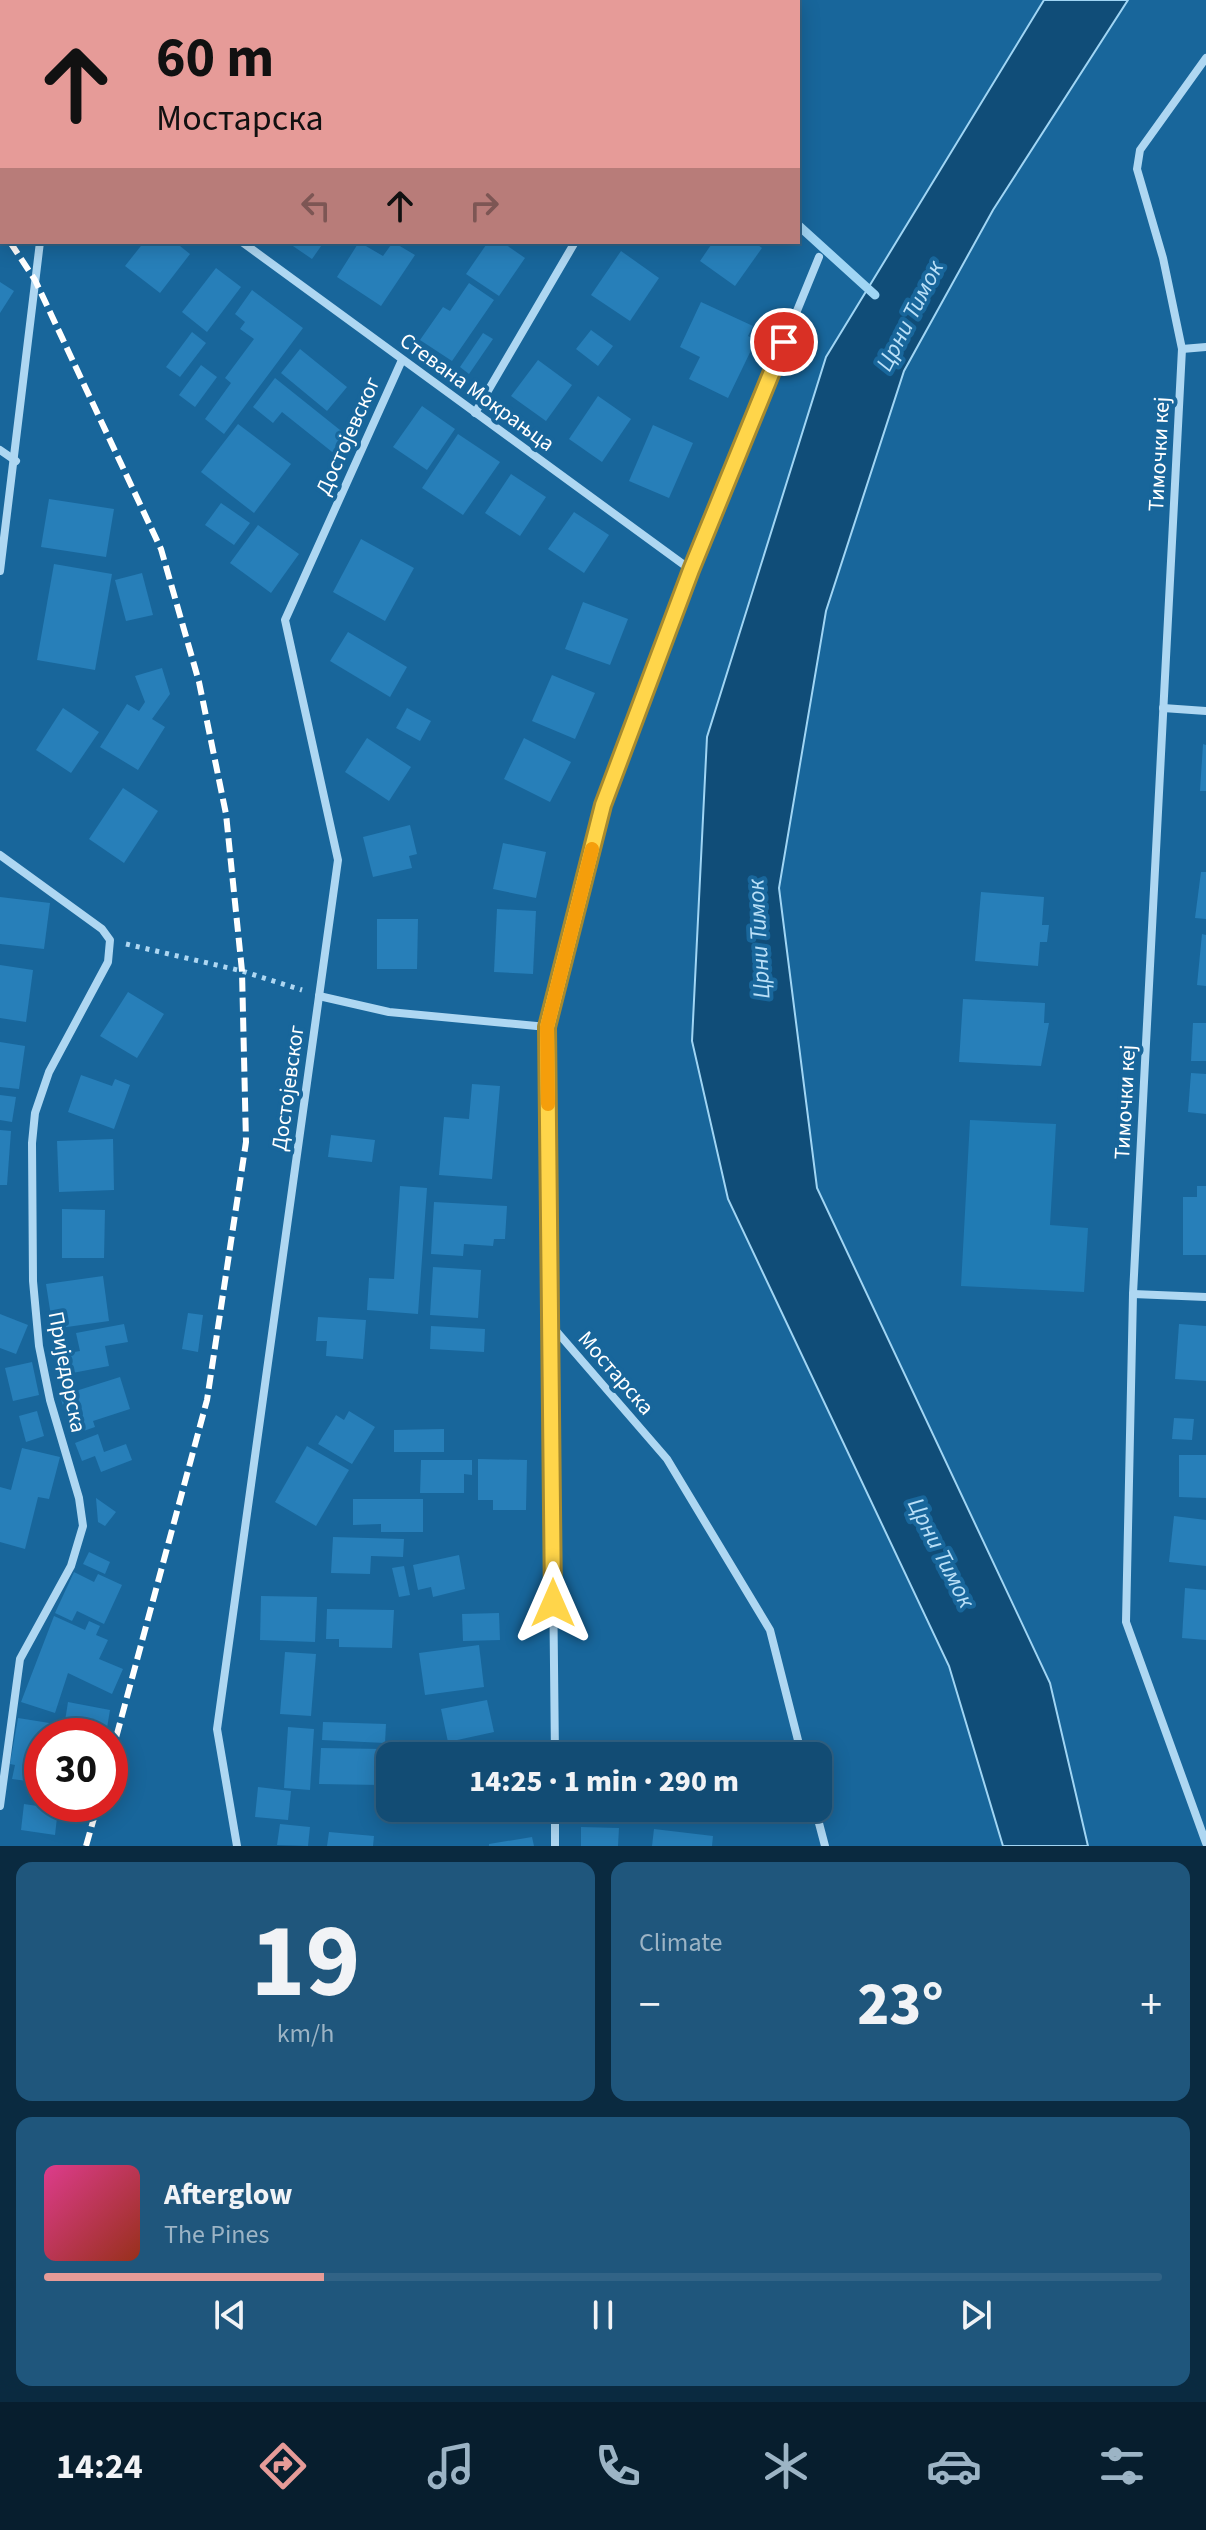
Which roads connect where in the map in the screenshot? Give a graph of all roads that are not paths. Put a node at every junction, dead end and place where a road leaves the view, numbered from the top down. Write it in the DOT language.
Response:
graph roads {
  1 [pos="1206,58"];
  2 [pos="40,244"];
  3 [pos="245,244"];
  4 [pos="574,244"];
  5 [pos="819,257"];
  6 [pos="1206,347"];
  7 [pos="1182,349"];
  8 [pos="402,360"];
  9 [pos="475,413"];
  10 [pos="0,450"];
  11 [pos="16,461"];
  12 [pos="691,570"];
  13 [pos="0,571"];
  14 [pos="1163,708"];
  15 [pos="1206,711"];
  16 [pos="0,855"];
  17 [pos="319,996"];
  18 [pos="547,1027"];
  19 [pos="1133,1294"];
  20 [pos="1206,1297"];
  21 [pos="551,1325"];
  22 [pos="555,1742"];
  23 [pos="798,1742"];
  24 [pos="0,1806"];
  25 [pos="555,1822"];
  26 [pos="819,1822"];
  27 [pos="1206,1843"];
  28 [pos="237,1846"];
  29 [pos="555,1846"];
  30 [pos="825,1846"];
  1 -- 7 [label="street, Тимочки кеј"];
  2 -- 11 [label="street"];
  3 -- 8 [label="street, Стевана Мокрањца"];
  4 -- 9 [label="street"];
  5 -- 12 [label="street, Мостарска"];
  6 -- 7 [label="street"];
  7 -- 14 [label="street, Тимочки кеј"];
  8 -- 9 [label="street, Стевана Мокрањца"];
  8 -- 17 [label="street, Достојевског"];
  9 -- 12 [label="street, Стевана Мокрањца"];
  10 -- 11 [label="street"];
  11 -- 13 [label="street"];
  12 -- 18 [label="street, Мостарска"];
  14 -- 15 [label="street"];
  14 -- 19 [label="street, Тимочки кеј"];
  16 -- 24 [label="street, Приједорска"];
  17 -- 18 [label="street"];
  17 -- 28 [label="street, Достојевског"];
  18 -- 21 [label="street, Мостарска"];
  19 -- 20 [label="street"];
  19 -- 27 [label="street, Тимочки кеј"];
  21 -- 22 [label="street"];
  21 -- 23 [label="street, Мостарска"];
  25 -- 29 [label="street"];
  26 -- 30 [label="street"];
}
